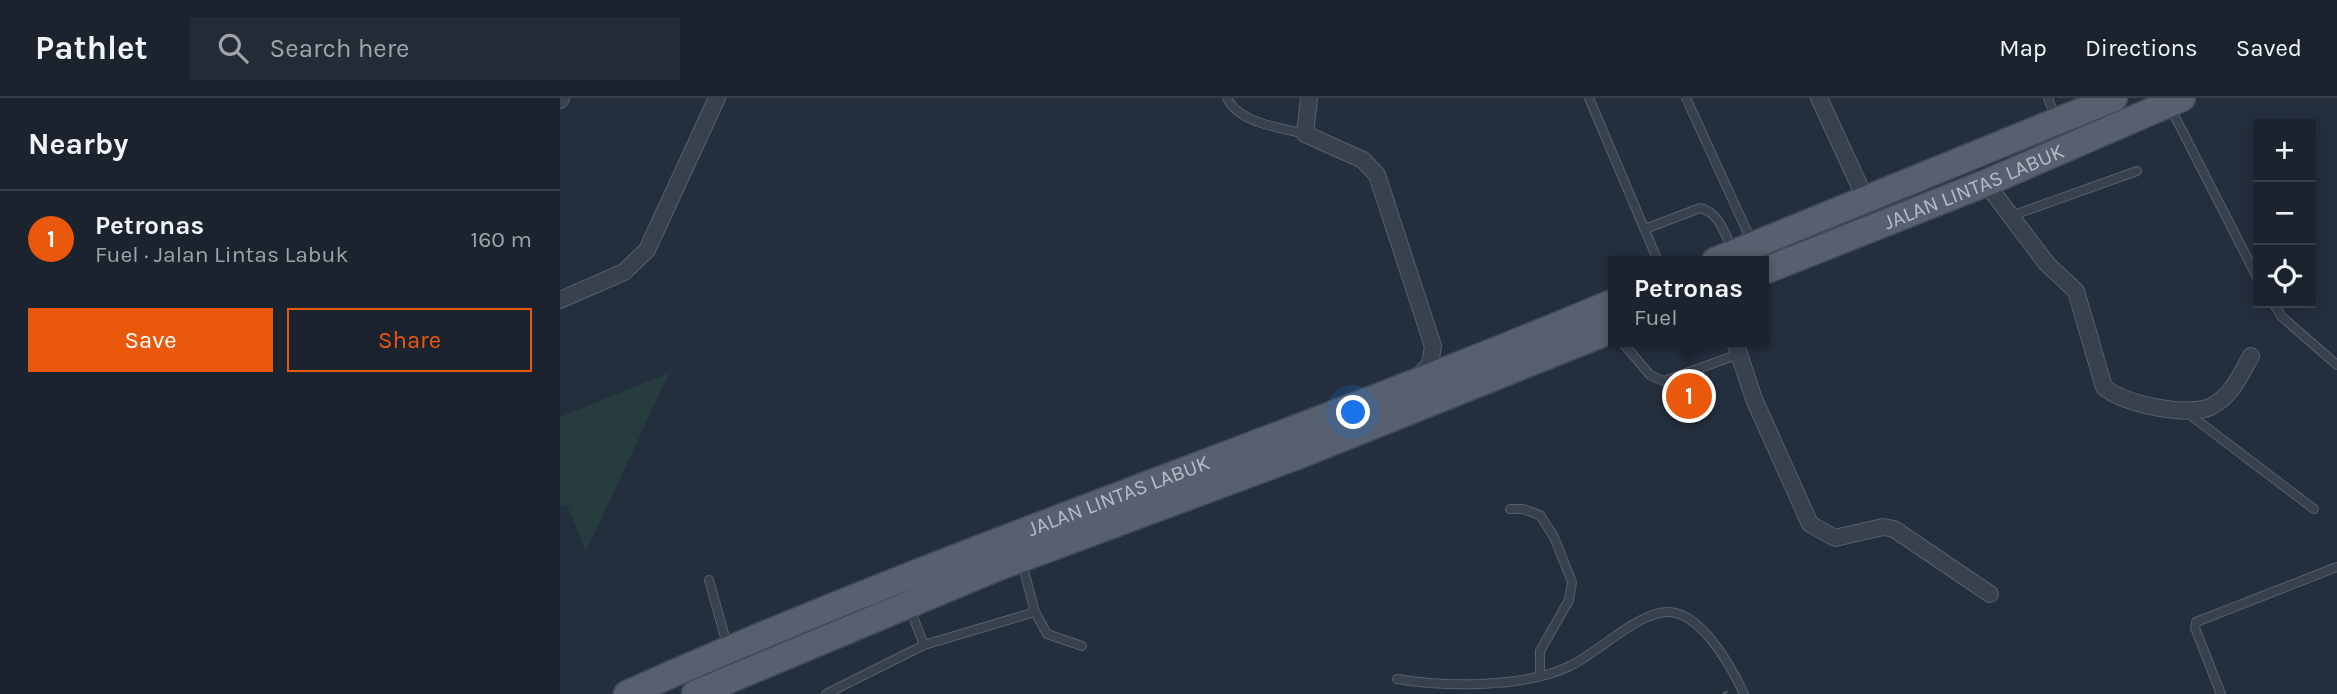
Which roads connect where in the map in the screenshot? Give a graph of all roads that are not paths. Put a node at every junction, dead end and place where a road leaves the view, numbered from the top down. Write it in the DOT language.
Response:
graph roads {
  1 [pos="718,98"];
  2 [pos="1227,98"];
  3 [pos="1308,98"];
  4 [pos="1589,98"];
  5 [pos="1686,98"];
  6 [pos="1819,98"];
  7 [pos="2114,98"];
  8 [pos="2176,101"];
  9 [pos="2052,110"];
  10 [pos="1304,134"];
  11 [pos="2137,171"];
  12 [pos="1986,183"];
  13 [pos="1867,202"];
  14 [pos="2011,216"];
  15 [pos="1644,229"];
  16 [pos="1734,254"];
  17 [pos="1656,256"];
  18 [pos="2253,268"];
  19 [pos="1769,269"];
  20 [pos="560,300"];
  21 [pos="1608,305"];
  22 [pos="2276,308"];
  23 [pos="1608,336"];
  24 [pos="1433,345"];
  25 [pos="1627,347"];
  26 [pos="1737,348"];
  27 [pos="2251,356"];
  28 [pos="1484,357"];
  29 [pos="2337,365"];
  30 [pos="1405,387"];
  31 [pos="2183,410"];
  32 [pos="1160,505"];
  33 [pos="1510,509"];
  34 [pos="2314,509"];
  35 [pos="1021,558"];
  36 [pos="2337,567"];
  37 [pos="709,580"];
  38 [pos="867,591"];
  39 [pos="1990,594"];
  40 [pos="908,605"];
  41 [pos="1035,612"];
  42 [pos="924,645"];
  43 [pos="1082,646"];
  44 [pos="728,649"];
  45 [pos="1540,676"];
  46 [pos="1397,678"];
  47 [pos="627,694"];
  48 [pos="695,694"];
  49 [pos="826,694"];
  50 [pos="1744,694"];
  51 [pos="2221,694"];
  1 -- 20 [label="street"];
  2 -- 10 [label="lane"];
  3 -- 10 [label="street"];
  4 -- 15 [label="lane"];
  5 -- 16 [label="lane"];
  6 -- 13 [label="street"];
  7 -- 9 [label="main road, JALAN LINTAS LABUK"];
  8 -- 12 [label="main road, JALAN LINTAS LABUK"];
  8 -- 18 [label="lane"];
  9 -- 13 [label="main road, JALAN LINTAS LABUK"];
  10 -- 24 [label="street"];
  11 -- 14 [label="lane"];
  12 -- 14 [label="street"];
  12 -- 19 [label="main road, JALAN LINTAS LABUK"];
  13 -- 16 [label="main road, JALAN LINTAS LABUK"];
  14 -- 31 [label="street"];
  15 -- 16 [label="lane"];
  15 -- 17 [label="lane"];
  21 -- 28 [label="main road, JALAN LINTAS LABUK"];
  22 -- 29 [label="lane"];
  23 -- 32 [label="main road, JALAN LINTAS LABUK"];
  24 -- 28 [label="street"];
  24 -- 30 [label="street"];
  25 -- 26 [label="lane"];
  26 -- 39 [label="street"];
  27 -- 31 [label="street"];
  28 -- 30 [label="main road, JALAN LINTAS LABUK"];
  30 -- 38 [label="main road, JALAN LINTAS LABUK"];
  31 -- 34 [label="lane"];
  32 -- 35 [label="main road, JALAN LINTAS LABUK"];
  32 -- 38 [label="main road"];
  33 -- 45 [label="lane"];
  35 -- 40 [label="main road, JALAN LINTAS LABUK"];
  35 -- 41 [label="lane"];
  36 -- 51 [label="lane"];
  37 -- 44 [label="lane"];
  38 -- 44 [label="main road, JALAN LINTAS LABUK"];
  40 -- 42 [label="lane"];
  40 -- 48 [label="main road, JALAN LINTAS LABUK"];
  41 -- 42 [label="lane"];
  41 -- 43 [label="lane"];
  42 -- 49 [label="lane"];
  44 -- 47 [label="main road, JALAN LINTAS LABUK"];
  45 -- 46 [label="lane"];
  45 -- 50 [label="lane"];
}
